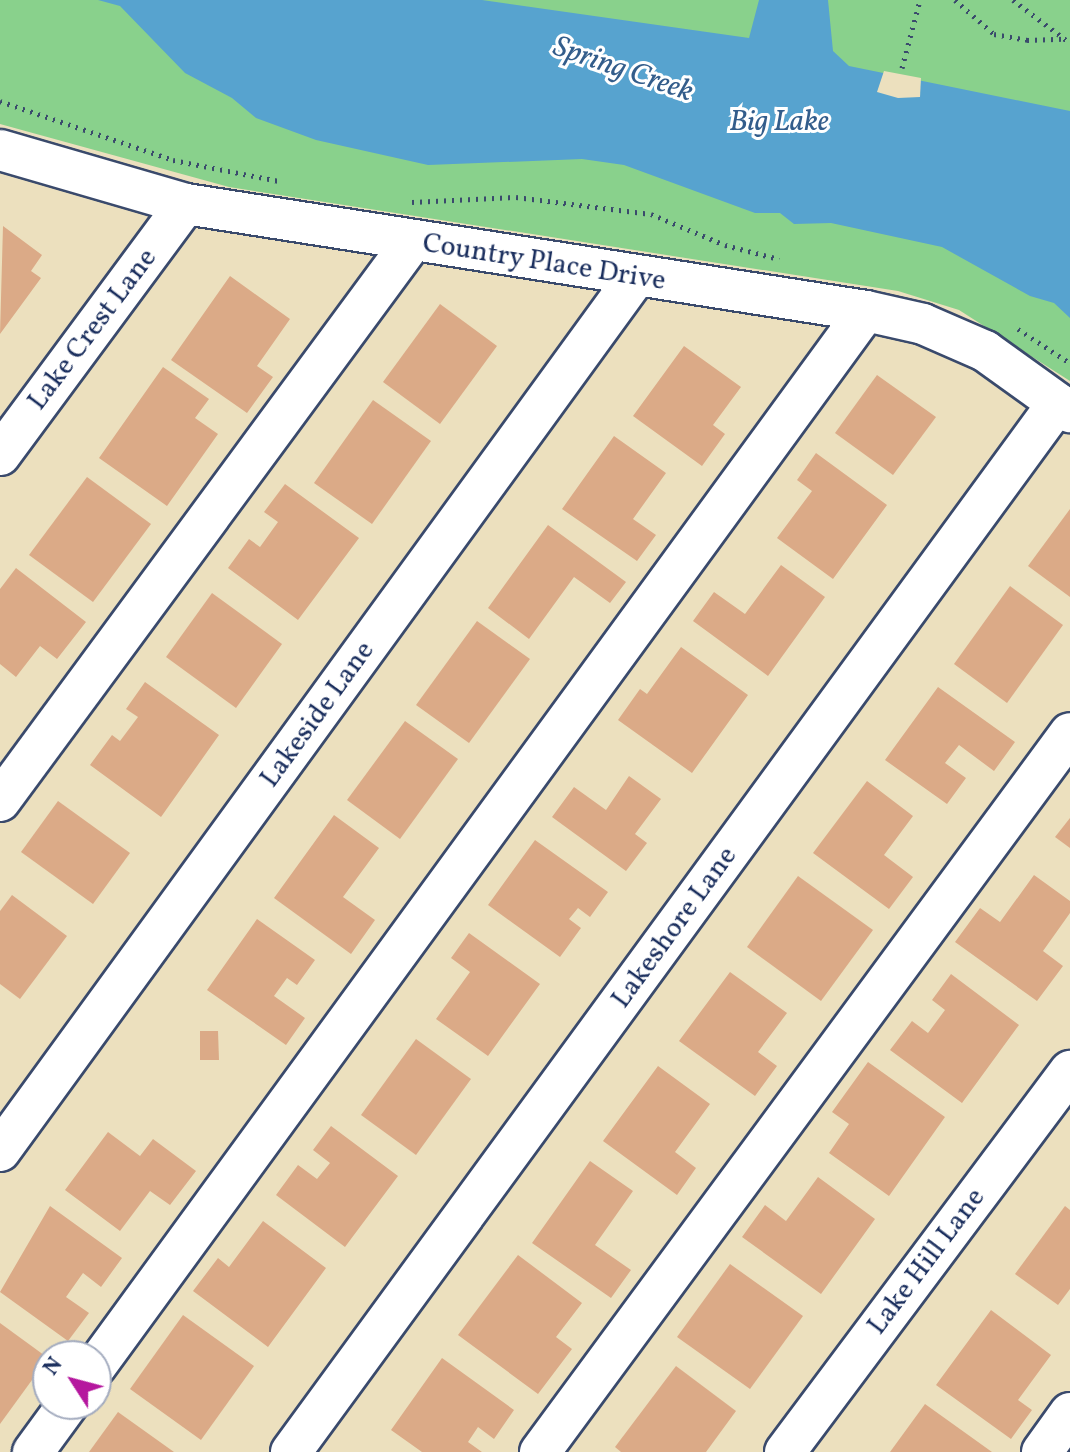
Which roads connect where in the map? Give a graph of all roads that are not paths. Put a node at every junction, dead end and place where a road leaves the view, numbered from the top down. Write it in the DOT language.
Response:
graph roads {
  1 [pos="0,150"];
  2 [pos="186,204"];
  3 [pos="411,243"];
  4 [pos="635,278"];
  5 [pos="866,311"];
  6 [pos="1064,408"];
  7 [pos="0,455"];
  8 [pos="1070,733"];
  9 [pos="0,801"];
  10 [pos="1070,1071"];
  11 [pos="0,1151"];
  12 [pos="112,1344"];
  13 [pos="1070,1413"];
  14 [pos="56,1420"];
  15 [pos="33,1452"];
  16 [pos="291,1452"];
  17 [pos="540,1452"];
  18 [pos="785,1452"];
  19 [pos="1042,1452"];
  1 -- 2 [label="street, Country Place Drive"];
  2 -- 3 [label="street, Country Place Drive"];
  2 -- 7 [label="street, Lake Crest Lane"];
  3 -- 4 [label="street, Country Place Drive"];
  3 -- 9 [label="street"];
  4 -- 5 [label="street, Country Place Drive"];
  4 -- 11 [label="street, Lakeside Lane"];
  5 -- 6 [label="street, Country Place Drive"];
  5 -- 12 [label="street"];
  6 -- 16 [label="street, Lakeshore Lane"];
  8 -- 17 [label="street"];
  10 -- 18 [label="street, Lake Hill Lane"];
  13 -- 19 [label="street"];
  14 -- 15 [label="street"];
}
